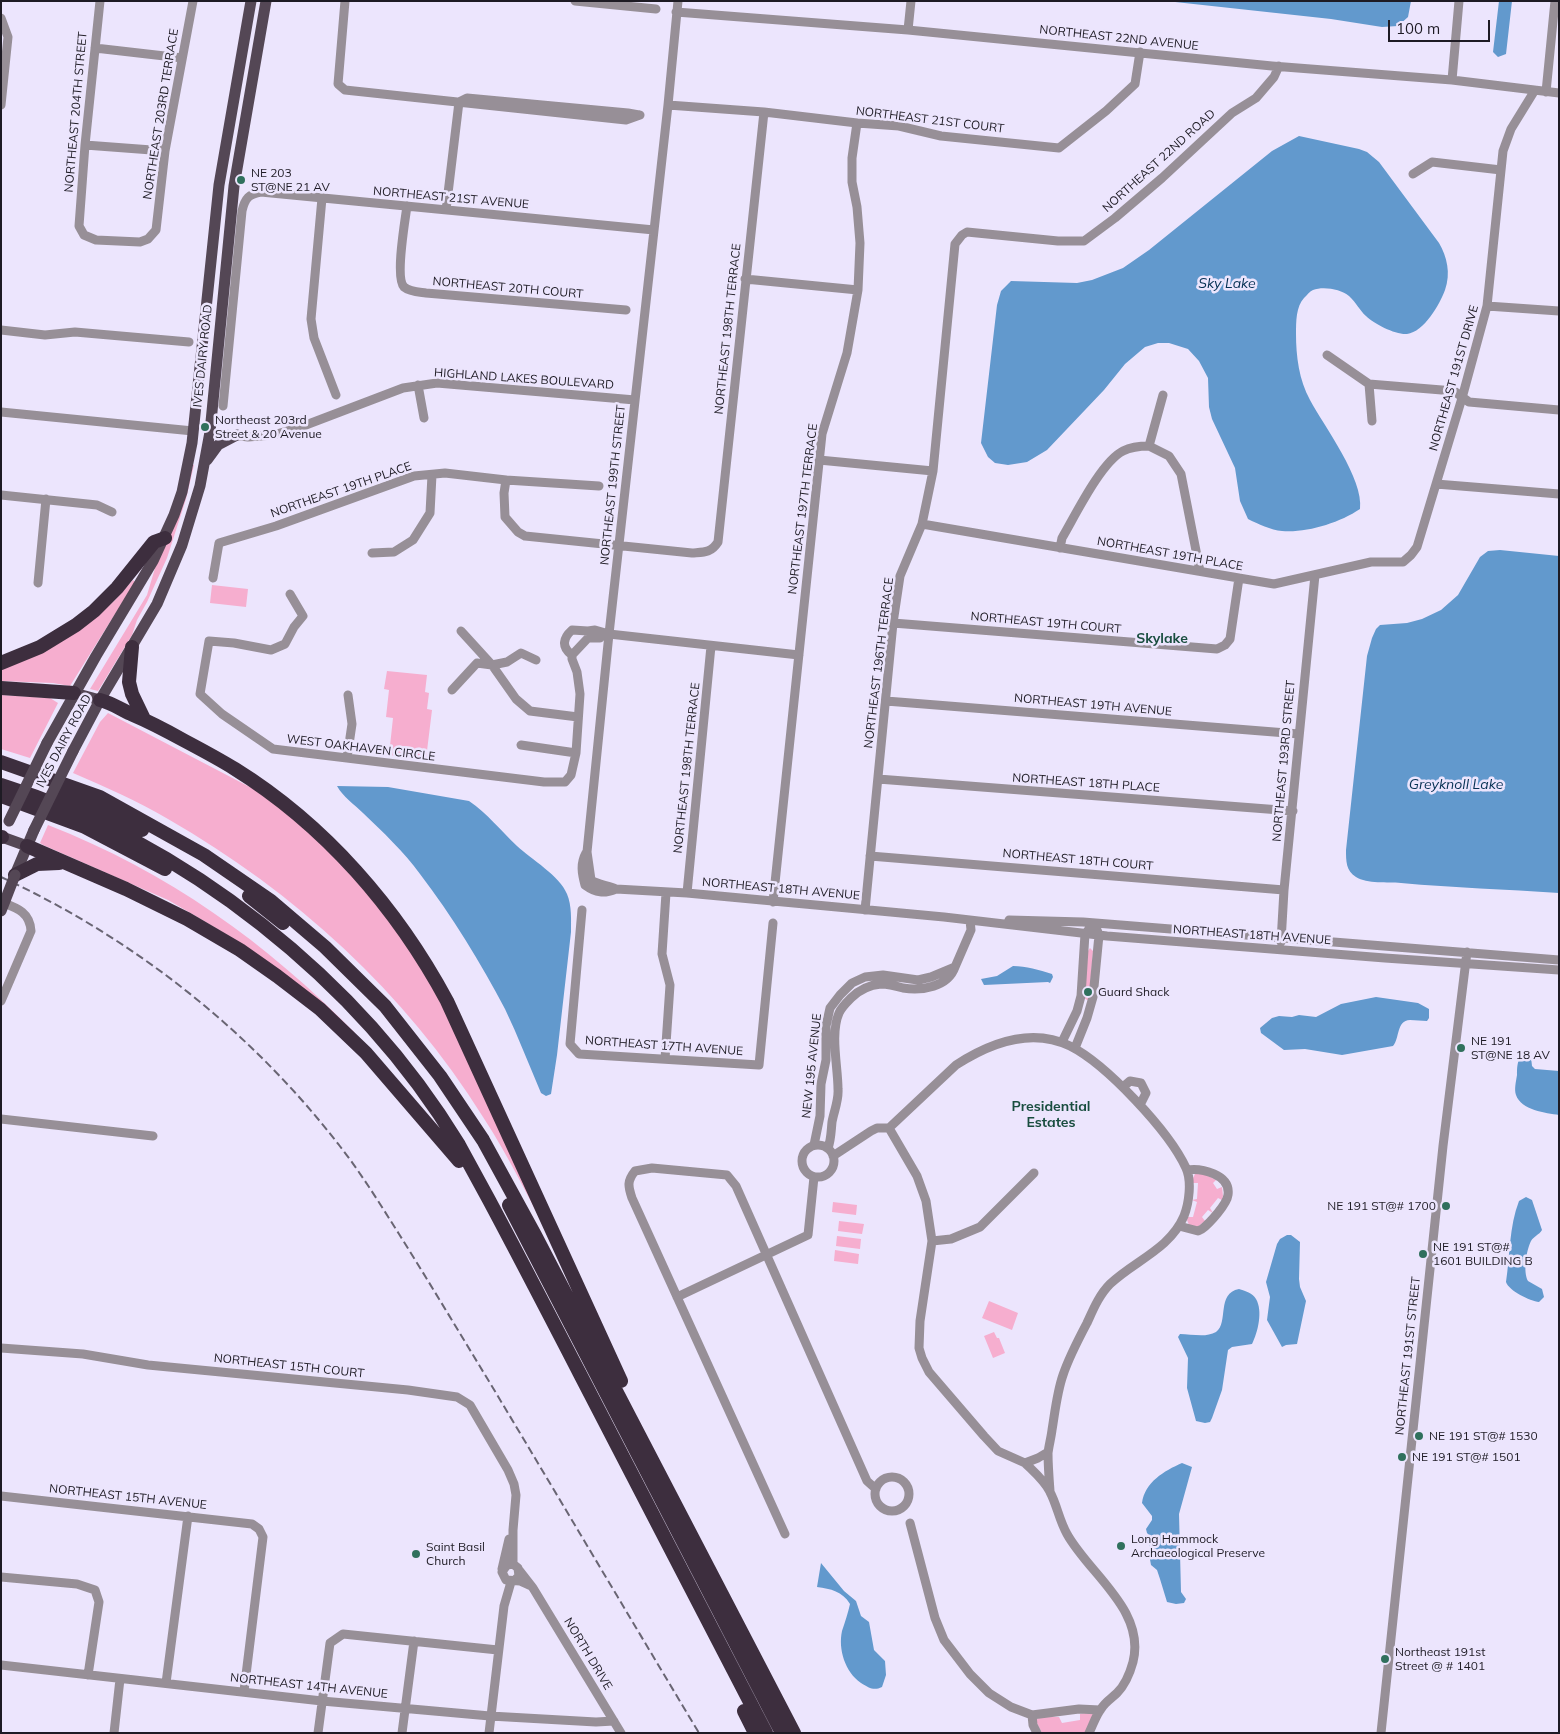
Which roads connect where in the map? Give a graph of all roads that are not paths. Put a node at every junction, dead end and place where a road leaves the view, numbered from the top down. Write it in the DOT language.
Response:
graph roads {
  1 [pos="100,1"];
  2 [pos="193,1"];
  3 [pos="251,1"];
  4 [pos="266,1"];
  5 [pos="345,1"];
  6 [pos="575,1"];
  7 [pos="678,1"];
  8 [pos="911,1"];
  9 [pos="1459,1"];
  10 [pos="1555,1"];
  11 [pos="656,9"];
  12 [pos="676,12"];
  13 [pos="1,18"];
  14 [pos="908,30"];
  15 [pos="95,48"];
  16 [pos="1140,52"];
  17 [pos="182,58"];
  18 [pos="1279,66"];
  19 [pos="1452,80"];
  20 [pos="1535,90"];
  21 [pos="1546,92"];
  22 [pos="1559,93"];
  23 [pos="459,102"];
  24 [pos="1,105"];
  25 [pos="668,105"];
  26 [pos="764,112"];
  27 [pos="857,123"];
  28 [pos="85,145"];
  29 [pos="165,151"];
  30 [pos="1501,170"];
  31 [pos="1413,174"];
  32 [pos="322,198"];
  33 [pos="407,206"];
  34 [pos="446,210"];
  35 [pos="156,230"];
  36 [pos="654,230"];
  37 [pos="955,244"];
  38 [pos="745,279"];
  39 [pos="858,290"];
  40 [pos="1487,306"];
  41 [pos="626,310"];
  42 [pos="1559,311"];
  43 [pos="1,330"];
  44 [pos="189,342"];
  45 [pos="1327,355"];
  46 [pos="1369,384"];
  47 [pos="418,385"];
  48 [pos="336,395"];
  49 [pos="1163,395"];
  50 [pos="1462,398"];
  51 [pos="634,400"];
  52 [pos="223,406"];
  53 [pos="1559,410"];
  54 [pos="1,412"];
  55 [pos="424,418"];
  56 [pos="1372,421"];
  57 [pos="194,431"];
  58 [pos="210,432"];
  59 [pos="238,435"];
  60 [pos="1149,446"];
  61 [pos="819,460"];
  62 [pos="206,461"];
  63 [pos="932,471"];
  64 [pos="432,475"];
  65 [pos="506,480"];
  66 [pos="1436,484"];
  67 [pos="598,486"];
  68 [pos="1559,494"];
  69 [pos="1,495"];
  70 [pos="46,499"];
  71 [pos="112,512"];
  72 [pos="922,524"];
  73 [pos="165,538"];
  74 [pos="620,546"];
  75 [pos="1060,548"];
  76 [pos="372,553"];
  77 [pos="1411,555"];
  78 [pos="1200,571"];
  79 [pos="1315,575"];
  80 [pos="214,578"];
  81 [pos="1239,578"];
  82 [pos="38,583"];
  83 [pos="290,594"];
  84 [pos="893,623"];
  85 [pos="461,631"];
  86 [pos="602,632"];
  87 [pos="711,646"];
  88 [pos="132,647"];
  89 [pos="572,655"];
  90 [pos="799,655"];
  91 [pos="536,660"];
  92 [pos="1,663"];
  93 [pos="492,665"];
  94 [pos="1,688"];
  95 [pos="452,690"];
  96 [pos="74,694"];
  97 [pos="348,695"];
  98 [pos="100,700"];
  99 [pos="886,701"];
  100 [pos="578,717"];
  101 [pos="144,719"];
  102 [pos="1299,734"];
  103 [pos="520,744"];
  104 [pos="576,753"];
  105 [pos="347,758"];
  106 [pos="1,762"];
  107 [pos="1,771"];
  108 [pos="878,779"];
  109 [pos="1,785"];
  110 [pos="1,796"];
  111 [pos="1293,811"];
  112 [pos="1,837"];
  113 [pos="27,846"];
  114 [pos="587,852"];
  115 [pos="870,856"];
  116 [pos="66,864"];
  117 [pos="17,871"];
  118 [pos="1284,890"];
  119 [pos="666,893"];
  120 [pos="687,893"];
  121 [pos="773,902"];
  122 [pos="3,906"];
  123 [pos="582,910"];
  124 [pos="865,910"];
  125 [pos="944,917"];
  126 [pos="970,920"];
  127 [pos="773,923"];
  128 [pos="1093,923"];
  129 [pos="1085,934"];
  130 [pos="1099,935"];
  131 [pos="1282,937"];
  132 [pos="1281,950"];
  133 [pos="1467,952"];
  134 [pos="1559,960"];
  135 [pos="1466,964"];
  136 [pos="955,967"];
  137 [pos="1559,970"];
  138 [pos="1,1001"];
  139 [pos="1078,1005"];
  140 [pos="1090,1008"];
  141 [pos="1062,1042"];
  142 [pos="1075,1048"];
  143 [pos="665,1059"];
  144 [pos="1123,1087"];
  145 [pos="821,1096"];
  146 [pos="837,1099"];
  147 [pos="1140,1105"];
  148 [pos="1,1119"];
  149 [pos="889,1128"];
  150 [pos="153,1136"];
  151 [pos="814,1146"];
  152 [pos="831,1152"];
  153 [pos="459,1160"];
  154 [pos="1187,1170"];
  155 [pos="1034,1173"];
  156 [pos="814,1178"];
  157 [pos="1179,1226"];
  158 [pos="932,1241"];
  159 [pos="767,1255"];
  160 [pos="677,1296"];
  161 [pos="1,1348"];
  162 [pos="645,1447"];
  163 [pos="1048,1452"];
  164 [pos="1025,1463"];
  165 [pos="876,1489"];
  166 [pos="1050,1491"];
  167 [pos="1,1496"];
  168 [pos="188,1516"];
  169 [pos="910,1523"];
  170 [pos="512,1530"];
  171 [pos="785,1534"];
  172 [pos="516,1567"];
  173 [pos="502,1572"];
  174 [pos="1,1576"];
  175 [pos="513,1581"];
  176 [pos="533,1588"];
  177 [pos="504,1606"];
  178 [pos="414,1641"];
  179 [pos="498,1650"];
  180 [pos="1,1665"];
  181 [pos="88,1675"];
  182 [pos="120,1679"];
  183 [pos="166,1683"];
  184 [pos="244,1691"];
  185 [pos="322,1701"];
  186 [pos="405,1708"];
  187 [pos="1100,1710"];
  188 [pos="1032,1715"];
  189 [pos="490,1716"];
  190 [pos="614,1721"];
  191 [pos="114,1733"];
  192 [pos="318,1733"];
  193 [pos="402,1733"];
  194 [pos="489,1733"];
  195 [pos="621,1733"];
  196 [pos="755,1733"];
  197 [pos="766,1733"];
  198 [pos="782,1733"];
  199 [pos="794,1733"];
  200 [pos="1037,1733"];
  201 [pos="1089,1733"];
  202 [pos="1382,1733"];
  1 -- 15 [label="street, NORTHEAST 204TH STREET"];
  2 -- 17 [label="street, NORTHEAST 203RD TERRACE"];
  3 -- 57 [label="main road, IVES DAIRY ROAD"];
  4 -- 58 [label="main road, IVES DAIRY ROAD"];
  5 -- 23 [label="street"];
  6 -- 11 [label="street"];
  7 -- 12 [label="street, NORTHEAST 199TH STREET"];
  8 -- 14 [label="street"];
  9 -- 19 [label="street"];
  10 -- 21 [label="street"];
  12 -- 14 [label="street, NORTHEAST 22ND AVENUE"];
  12 -- 25 [label="street, NORTHEAST 199TH STREET"];
  13 -- 24 [label="street"];
  14 -- 16 [label="street, NORTHEAST 22ND AVENUE"];
  15 -- 17 [label="street"];
  15 -- 28 [label="street, NORTHEAST 204TH STREET"];
  16 -- 18 [label="street, NORTHEAST 22ND AVENUE"];
  16 -- 27 [label="street, NORTHEAST 21ST COURT"];
  17 -- 29 [label="street, NORTHEAST 203RD TERRACE"];
  18 -- 19 [label="street, NORTHEAST 22ND AVENUE"];
  18 -- 37 [label="street, NORTHEAST 22ND ROAD"];
  19 -- 20 [label="street, NORTHEAST 22ND AVENUE"];
  20 -- 21 [label="street, NORTHEAST 22ND AVENUE"];
  20 -- 30 [label="street, NORTHEAST 191ST DRIVE"];
  21 -- 22 [label="street, NORTHEAST 22ND AVENUE"];
  23 -- 23 [label="street"];
  23 -- 34 [label="street"];
  25 -- 26 [label="street, NORTHEAST 21ST COURT"];
  25 -- 36 [label="street, NORTHEAST 199TH STREET"];
  26 -- 27 [label="street, NORTHEAST 21ST COURT"];
  26 -- 38 [label="street, NORTHEAST 198TH TERRACE"];
  27 -- 39 [label="street, NORTHEAST 197TH TERRACE"];
  28 -- 29 [label="street"];
  28 -- 35 [label="street, NORTHEAST 204TH STREET"];
  29 -- 35 [label="street, NORTHEAST 203RD TERRACE"];
  30 -- 31 [label="street"];
  30 -- 40 [label="street, NORTHEAST 191ST DRIVE"];
  32 -- 33 [label="street, NORTHEAST 21ST AVENUE"];
  32 -- 48 [label="street"];
  32 -- 52 [label="street, NORTHEAST 21ST AVENUE"];
  33 -- 34 [label="street, NORTHEAST 21ST AVENUE"];
  33 -- 41 [label="street, NORTHEAST 20TH COURT"];
  34 -- 36 [label="street, NORTHEAST 21ST AVENUE"];
  36 -- 51 [label="street, NORTHEAST 199TH STREET"];
  37 -- 63 [label="street, NORTHEAST 196TH TERRACE"];
  38 -- 39 [label="street"];
  38 -- 74 [label="street, NORTHEAST 198TH TERRACE"];
  39 -- 61 [label="street, NORTHEAST 197TH TERRACE"];
  40 -- 42 [label="street"];
  40 -- 50 [label="street, NORTHEAST 191ST DRIVE"];
  43 -- 44 [label="street"];
  45 -- 46 [label="street"];
  46 -- 50 [label="street"];
  46 -- 56 [label="street"];
  47 -- 51 [label="street, HIGHLAND LAKES BOULEVARD"];
  47 -- 55 [label="street"];
  47 -- 59 [label="street, HIGHLAND LAKES BOULEVARD"];
  49 -- 60 [label="street"];
  50 -- 53 [label="street"];
  50 -- 66 [label="street, NORTHEAST 191ST DRIVE"];
  51 -- 74 [label="street, NORTHEAST 199TH STREET"];
  54 -- 57 [label="street"];
  57 -- 58 [label="main road"];
  57 -- 73 [label="main road, IVES DAIRY ROAD"];
  58 -- 59 [label="street, HIGHLAND LAKES BOULEVARD"];
  58 -- 62 [label="main road, IVES DAIRY ROAD"];
  59 -- 62 [label="main road"];
  60 -- 75 [label="street"];
  60 -- 78 [label="street"];
  61 -- 63 [label="street"];
  61 -- 90 [label="street, NORTHEAST 197TH TERRACE"];
  62 -- 88 [label="main road, IVES DAIRY ROAD"];
  63 -- 72 [label="street, NORTHEAST 196TH TERRACE"];
  64 -- 65 [label="street, NORTHEAST 19TH PLACE"];
  64 -- 76 [label="street"];
  64 -- 80 [label="street, NORTHEAST 19TH PLACE"];
  65 -- 67 [label="street, NORTHEAST 19TH PLACE"];
  65 -- 74 [label="street"];
  66 -- 68 [label="street"];
  66 -- 77 [label="street, NORTHEAST 191ST DRIVE"];
  69 -- 70 [label="street"];
  70 -- 71 [label="street"];
  70 -- 82 [label="street"];
  72 -- 75 [label="street, NORTHEAST 19TH PLACE"];
  72 -- 84 [label="street, NORTHEAST 196TH TERRACE"];
  73 -- 92 [label="highway"];
  73 -- 96 [label="main road, IVES DAIRY ROAD"];
  74 -- 86 [label="street, NORTHEAST 199TH STREET"];
  75 -- 78 [label="street, NORTHEAST 19TH PLACE"];
  77 -- 79 [label="street, NORTHEAST 19TH PLACE"];
  78 -- 81 [label="street, NORTHEAST 19TH PLACE"];
  79 -- 81 [label="street, NORTHEAST 19TH PLACE"];
  79 -- 102 [label="street, NORTHEAST 193RD STREET"];
  81 -- 84 [label="street, NORTHEAST 19TH COURT"];
  83 -- 105 [label="street, WEST OAKHAVEN CIRCLE"];
  84 -- 99 [label="street, NORTHEAST 196TH TERRACE"];
  85 -- 93 [label="street"];
  86 -- 87 [label="street"];
  86 -- 89 [label="street"];
  86 -- 89 [label="street, WEST OAKHAVEN CIRCLE"];
  86 -- 114 [label="street, NORTHEAST 199TH STREET"];
  87 -- 90 [label="street"];
  87 -- 120 [label="street, NORTHEAST 198TH TERRACE"];
  88 -- 98 [label="main road, IVES DAIRY ROAD"];
  88 -- 101 [label="highway"];
  89 -- 100 [label="street, WEST OAKHAVEN CIRCLE"];
  90 -- 121 [label="street, NORTHEAST 197TH TERRACE"];
  91 -- 93 [label="street"];
  93 -- 95 [label="street"];
  93 -- 100 [label="street"];
  94 -- 96 [label="highway"];
  96 -- 98 [label="main road"];
  96 -- 112 [label="main road, IVES DAIRY ROAD, bridge"];
  97 -- 105 [label="street"];
  98 -- 101 [label="highway"];
  98 -- 113 [label="main road, IVES DAIRY ROAD, bridge"];
  99 -- 102 [label="street, NORTHEAST 19TH AVENUE"];
  99 -- 108 [label="street, NORTHEAST 196TH TERRACE"];
  100 -- 104 [label="street, WEST OAKHAVEN CIRCLE"];
  101 -- 162 [label="highway"];
  102 -- 111 [label="street, NORTHEAST 193RD STREET"];
  103 -- 104 [label="street"];
  104 -- 105 [label="street, WEST OAKHAVEN CIRCLE"];
  106 -- 162 [label="highway"];
  107 -- 198 [label="highway"];
  108 -- 111 [label="street, NORTHEAST 18TH PLACE"];
  108 -- 115 [label="street, NORTHEAST 196TH TERRACE"];
  109 -- 197 [label="highway"];
  110 -- 153 [label="highway"];
  111 -- 118 [label="street, NORTHEAST 193RD STREET"];
  112 -- 113 [label="main road"];
  113 -- 116 [label="highway"];
  113 -- 117 [label="main road, IVES DAIRY ROAD"];
  114 -- 119 [label="street, NORTHEAST 18TH AVENUE"];
  115 -- 118 [label="street, NORTHEAST 18TH COURT"];
  115 -- 124 [label="street, NORTHEAST 196TH TERRACE"];
  116 -- 117 [label="highway"];
  116 -- 153 [label="highway"];
  117 -- 122 [label="main road, IVES DAIRY ROAD, bridge"];
  118 -- 131 [label="street, NORTHEAST 193RD STREET"];
  119 -- 120 [label="street, NORTHEAST 18TH AVENUE"];
  119 -- 143 [label="street"];
  120 -- 121 [label="street, NORTHEAST 18TH AVENUE"];
  121 -- 124 [label="street, NORTHEAST 18TH AVENUE"];
  122 -- 138 [label="street"];
  123 -- 143 [label="street, NORTHEAST 17TH AVENUE"];
  124 -- 125 [label="street, NORTHEAST 18TH AVENUE"];
  125 -- 126 [label="street, NORTHEAST 18TH AVENUE"];
  125 -- 128 [label="street, NORTHEAST 18TH AVENUE"];
  126 -- 129 [label="street, NORTHEAST 18TH AVENUE"];
  126 -- 136 [label="street, NEW 195 AVENUE"];
  127 -- 143 [label="street, NORTHEAST 17TH AVENUE"];
  128 -- 129 [label="street"];
  128 -- 130 [label="street"];
  128 -- 131 [label="street, NORTHEAST 18TH AVENUE"];
  129 -- 130 [label="street, NORTHEAST 18TH AVENUE"];
  129 -- 139 [label="street"];
  130 -- 132 [label="street, NORTHEAST 18TH AVENUE"];
  130 -- 140 [label="street"];
  131 -- 132 [label="street, NORTHEAST 193RD STREET"];
  131 -- 133 [label="street, NORTHEAST 18TH AVENUE"];
  132 -- 135 [label="street, NORTHEAST 18TH AVENUE"];
  133 -- 134 [label="street, NORTHEAST 18TH AVENUE"];
  133 -- 135 [label="street, NORTHEAST 191ST STREET"];
  135 -- 137 [label="street, NORTHEAST 18TH AVENUE"];
  135 -- 202 [label="street, NORTHEAST 191ST STREET"];
  136 -- 145 [label="street, NEW 195 AVENUE"];
  136 -- 146 [label="street, NEW 195 AVENUE"];
  139 -- 140 [label="street"];
  139 -- 141 [label="street"];
  140 -- 142 [label="street"];
  141 -- 142 [label="street"];
  141 -- 149 [label="street"];
  142 -- 144 [label="street"];
  144 -- 147 [label="street"];
  144 -- 147 [label="street"];
  145 -- 146 [label="street"];
  145 -- 151 [label="street, NEW 195 AVENUE"];
  146 -- 152 [label="street, NEW 195 AVENUE"];
  147 -- 154 [label="street"];
  148 -- 150 [label="street"];
  149 -- 152 [label="street"];
  149 -- 158 [label="street"];
  151 -- 152 [label="street"];
  151 -- 156 [label="street"];
  152 -- 156 [label="street"];
  153 -- 196 [label="highway"];
  154 -- 157 [label="street"];
  154 -- 157 [label="street"];
  155 -- 158 [label="street"];
  156 -- 159 [label="street"];
  157 -- 163 [label="street"];
  158 -- 164 [label="street"];
  159 -- 160 [label="street"];
  159 -- 160 [label="street"];
  159 -- 165 [label="street"];
  160 -- 171 [label="street"];
  161 -- 170 [label="street, NORTHEAST 15TH COURT"];
  162 -- 199 [label="highway"];
  163 -- 164 [label="street"];
  163 -- 166 [label="street"];
  164 -- 166 [label="street"];
  165 -- 165 [label="street"];
  166 -- 187 [label="street"];
  167 -- 168 [label="street, NORTHEAST 15TH AVENUE"];
  168 -- 183 [label="street"];
  168 -- 184 [label="street, NORTHEAST 15TH AVENUE"];
  169 -- 188 [label="street"];
  170 -- 172 [label="street"];
  170 -- 173 [label="street"];
  172 -- 173 [label="street"];
  172 -- 175 [label="street"];
  172 -- 176 [label="street, NORTH DRIVE"];
  173 -- 175 [label="street"];
  173 -- 177 [label="street"];
  174 -- 181 [label="street"];
  175 -- 176 [label="street"];
  175 -- 177 [label="street"];
  176 -- 190 [label="street, NORTH DRIVE"];
  177 -- 179 [label="street"];
  178 -- 179 [label="street"];
  178 -- 185 [label="street"];
  178 -- 186 [label="street"];
  179 -- 189 [label="street"];
  180 -- 181 [label="street, NORTHEAST 14TH AVENUE"];
  181 -- 182 [label="street, NORTHEAST 14TH AVENUE"];
  182 -- 183 [label="street, NORTHEAST 14TH AVENUE"];
  182 -- 191 [label="street"];
  183 -- 184 [label="street, NORTHEAST 14TH AVENUE"];
  184 -- 185 [label="street, NORTHEAST 14TH AVENUE"];
  185 -- 186 [label="street, NORTHEAST 14TH AVENUE"];
  185 -- 192 [label="street"];
  186 -- 189 [label="street, NORTHEAST 14TH AVENUE"];
  186 -- 193 [label="street"];
  187 -- 188 [label="street"];
  187 -- 201 [label="street"];
  188 -- 200 [label="street"];
  189 -- 190 [label="street, NORTHEAST 14TH AVENUE"];
  189 -- 194 [label="street"];
  190 -- 195 [label="street, NORTH DRIVE"];
}
